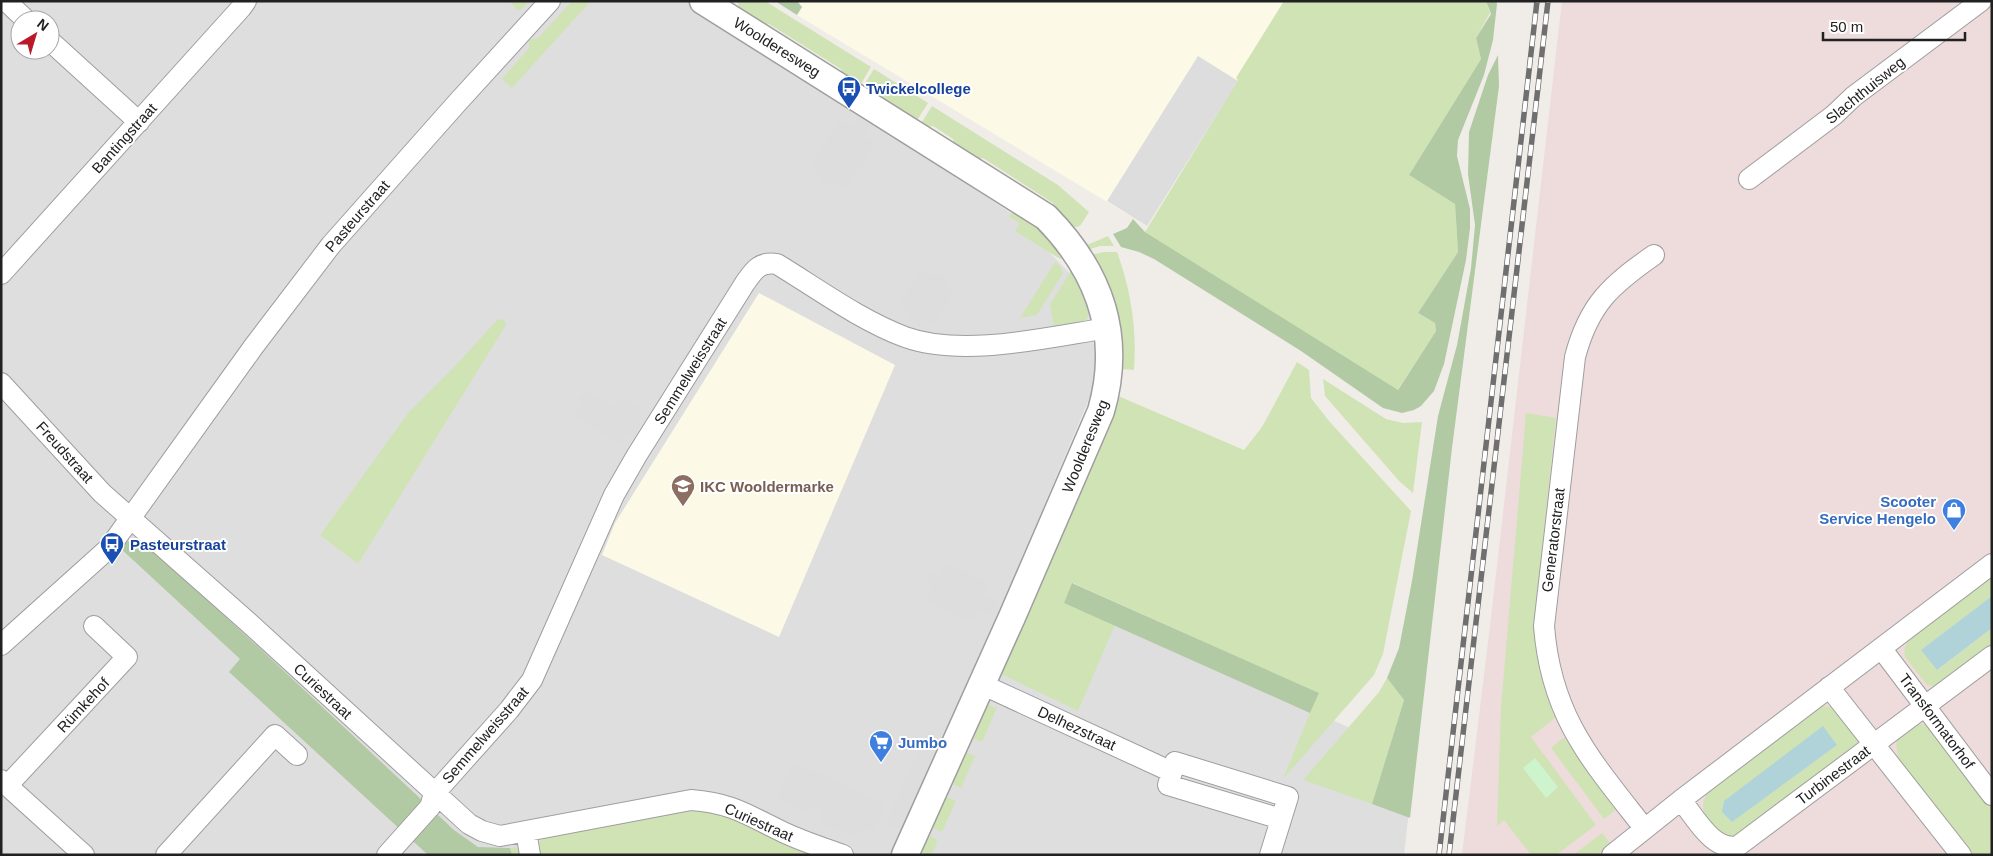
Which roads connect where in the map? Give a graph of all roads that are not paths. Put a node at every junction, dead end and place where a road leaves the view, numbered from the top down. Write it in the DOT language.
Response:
graph roads {
  1 [pos="6,1"];
  2 [pos="246,1"];
  3 [pos="550,1"];
  4 [pos="1981,1"];
  5 [pos="714,4"];
  6 [pos="15,10"];
  7 [pos="60,51"];
  8 [pos="139,122"];
  9 [pos="1749,179"];
  10 [pos="1654,255"];
  11 [pos="1,274"];
  12 [pos="1108,328"];
  13 [pos="1,383"];
  14 [pos="131,518"];
  15 [pos="1992,564"];
  16 [pos="94,626"];
  17 [pos="1,645"];
  18 [pos="1881,648"];
  19 [pos="1992,656"];
  20 [pos="981,684"];
  21 [pos="1829,687"];
  22 [pos="1925,706"];
  23 [pos="1874,744"];
  24 [pos="297,755"];
  25 [pos="4,783"];
  26 [pos="434,794"];
  27 [pos="1992,795"];
  28 [pos="1681,800"];
  29 [pos="1644,828"];
  30 [pos="526,831"];
  31 [pos="77,852"];
  32 [pos="166,855"];
  33 [pos="387,855"];
  34 [pos="530,855"];
  35 [pos="843,855"];
  36 [pos="905,855"];
  37 [pos="1270,855"];
  38 [pos="1612,855"];
  39 [pos="1961,855"];
  1 -- 6 [label="street"];
  2 -- 8 [label="street, Bantingstraat"];
  3 -- 14 [label="street, Pasteurstraat"];
  4 -- 9 [label="street, Slachthuisweg"];
  5 -- 12 [label="street, Woolderesweg"];
  7 -- 8 [label="street"];
  8 -- 11 [label="street, Bantingstraat"];
  10 -- 29 [label="street, Generatorstraat"];
  12 -- 20 [label="street, Woolderesweg"];
  12 -- 26 [label="street, Semmelweisstraat"];
  13 -- 14 [label="street, Freudstraat"];
  14 -- 17 [label="street, Pasteurstraat"];
  14 -- 26 [label="street, Curiestraat"];
  15 -- 18 [label="street"];
  16 -- 25 [label="street, Rümkehof"];
  18 -- 21 [label="street"];
  18 -- 22 [label="street, Transformatorhof"];
  19 -- 22 [label="street, Turbinestraat"];
  20 -- 36 [label="street, Woolderesweg"];
  20 -- 37 [label="street, Delhezstraat"];
  21 -- 23 [label="street"];
  21 -- 28 [label="street"];
  22 -- 23 [label="street, Turbinestraat"];
  22 -- 27 [label="street, Transformatorhof"];
  23 -- 28 [label="street, Turbinestraat"];
  23 -- 39 [label="street"];
  24 -- 32 [label="street"];
  25 -- 31 [label="street, Rümkehof"];
  26 -- 30 [label="street, Curiestraat"];
  26 -- 33 [label="street"];
  28 -- 29 [label="street"];
  29 -- 38 [label="street"];
  30 -- 34 [label="street"];
  30 -- 35 [label="street, Curiestraat"];
}
